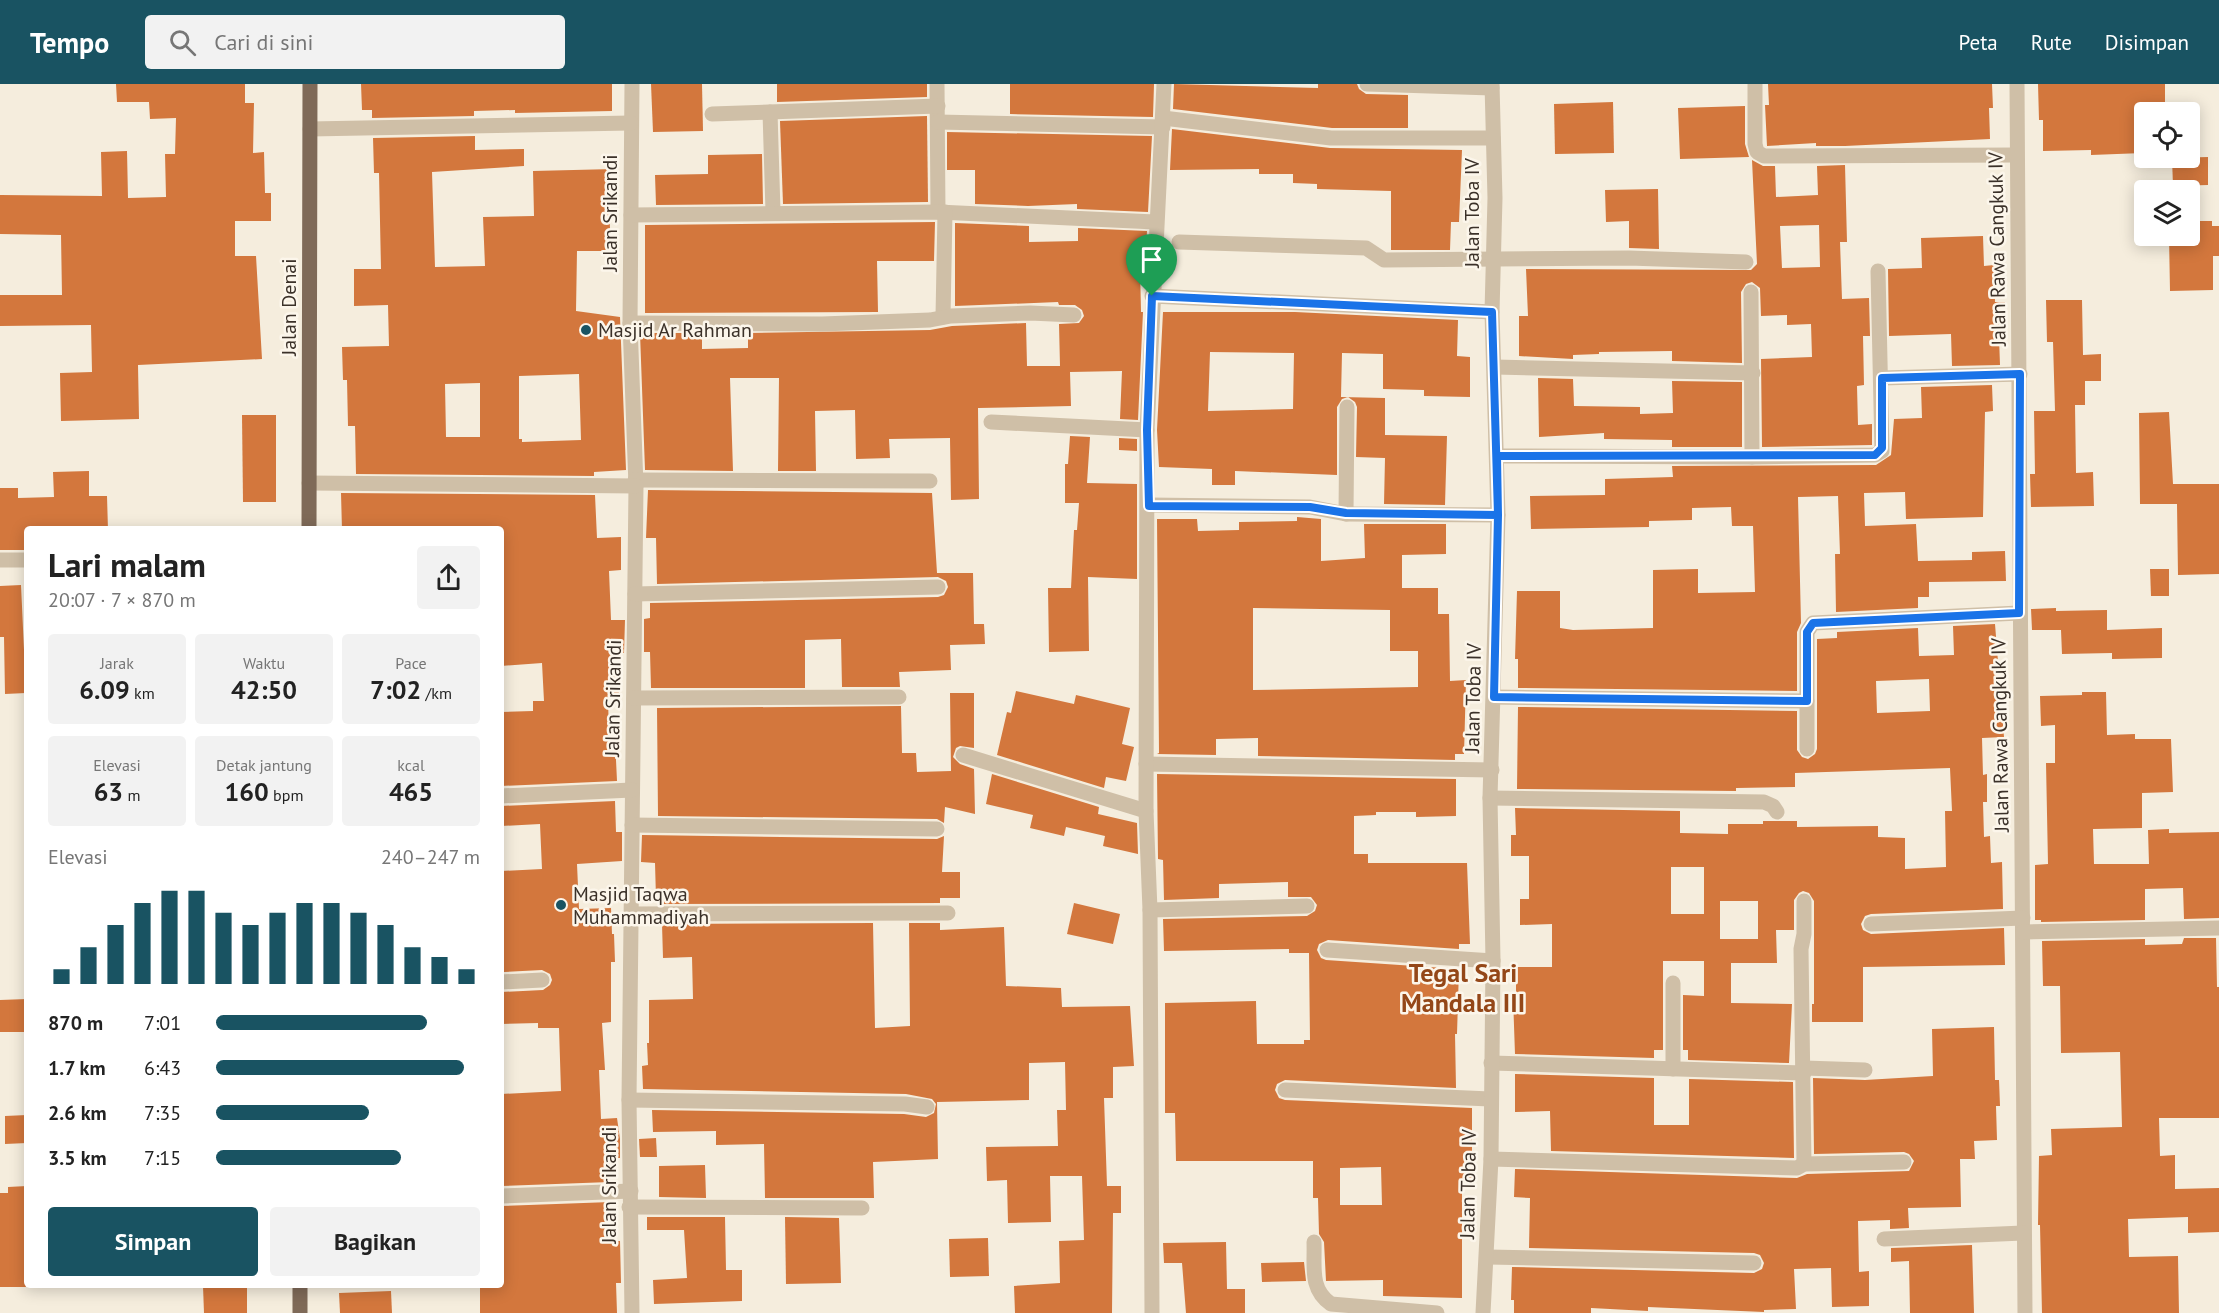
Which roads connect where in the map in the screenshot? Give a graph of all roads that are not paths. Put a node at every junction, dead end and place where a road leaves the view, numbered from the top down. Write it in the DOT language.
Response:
graph roads {
  1 [pos="310,84"];
  2 [pos="632,84"];
  3 [pos="937,84"];
  4 [pos="1164,84"];
  5 [pos="1366,84"];
  6 [pos="1755,84"];
  7 [pos="2017,84"];
  8 [pos="1492,86"];
  9 [pos="938,106"];
  10 [pos="770,112"];
  11 [pos="712,114"];
  12 [pos="938,122"];
  13 [pos="1163,122"];
  14 [pos="631,123"];
  15 [pos="310,129"];
  16 [pos="1493,138"];
  17 [pos="2016,155"];
  18 [pos="773,212"];
  19 [pos="941,212"];
  20 [pos="632,215"];
  21 [pos="1155,222"];
  22 [pos="1179,242"];
  23 [pos="1494,260"];
  24 [pos="1746,262"];
  25 [pos="1878,271"];
  26 [pos="1751,292"];
  27 [pos="1152,296"];
  28 [pos="1492,312"];
  29 [pos="1074,315"];
  30 [pos="943,317"];
  31 [pos="630,323"];
  32 [pos="1495,367"];
  33 [pos="1753,373"];
  34 [pos="2020,374"];
  35 [pos="1882,378"];
  36 [pos="1347,407"];
  37 [pos="991,422"];
  38 [pos="1147,430"];
  39 [pos="1497,456"];
  40 [pos="1752,457"];
  41 [pos="930,481"];
  42 [pos="309,483"];
  43 [pos="635,483"];
  44 [pos="1149,506"];
  45 [pos="1346,513"];
  46 [pos="1498,515"];
  47 [pos="309,526"];
  48 [pos="0,560"];
  49 [pos="24,560"];
  50 [pos="938,587"];
  51 [pos="636,594"];
  52 [pos="2019,613"];
  53 [pos="899,697"];
  54 [pos="1494,697"];
  55 [pos="634,698"];
  56 [pos="1807,701"];
  57 [pos="1807,749"];
  58 [pos="963,755"];
  59 [pos="1146,764"];
  60 [pos="1492,770"];
  61 [pos="632,790"];
  62 [pos="504,796"];
  63 [pos="1490,798"];
  64 [pos="1146,810"];
  65 [pos="1776,812"];
  66 [pos="632,825"];
  67 [pos="937,829"];
  68 [pos="1804,902"];
  69 [pos="1307,906"];
  70 [pos="1150,910"];
  71 [pos="948,913"];
  72 [pos="632,914"];
  73 [pos="1871,924"];
  74 [pos="2023,925"];
  75 [pos="2219,928"];
  76 [pos="1327,950"];
  77 [pos="1493,961"];
  78 [pos="542,980"];
  79 [pos="504,982"];
  80 [pos="1673,983"];
  81 [pos="1491,1063"];
  82 [pos="1673,1069"];
  83 [pos="1804,1070"];
  84 [pos="1865,1070"];
  85 [pos="1285,1090"];
  86 [pos="1491,1099"];
  87 [pos="629,1101"];
  88 [pos="927,1107"];
  89 [pos="1491,1159"];
  90 [pos="1904,1162"];
  91 [pos="1804,1164"];
  92 [pos="631,1191"];
  93 [pos="504,1196"];
  94 [pos="629,1207"];
  95 [pos="861,1208"];
  96 [pos="2023,1233"];
  97 [pos="1884,1239"];
  98 [pos="1314,1242"];
  99 [pos="1488,1257"];
  100 [pos="1754,1263"];
  101 [pos="300,1288"];
  102 [pos="300,1313"];
  103 [pos="632,1313"];
  104 [pos="1152,1313"];
  105 [pos="1437,1313"];
  106 [pos="1483,1313"];
  107 [pos="2025,1313"];
  1 -- 15 [label="main road, Jalan Denai"];
  2 -- 14 [label="street, Jalan Srikandi"];
  3 -- 9 [label="street"];
  4 -- 13 [label="street"];
  5 -- 8 [label="street"];
  6 -- 17 [label="street"];
  7 -- 17 [label="street, Jalan Rawa Cangkuk IV"];
  8 -- 16 [label="street, Jalan Toba IV"];
  9 -- 10 [label="street"];
  9 -- 12 [label="street"];
  10 -- 11 [label="street"];
  10 -- 18 [label="street"];
  12 -- 13 [label="street"];
  12 -- 19 [label="street"];
  13 -- 16 [label="street"];
  13 -- 21 [label="street"];
  14 -- 15 [label="street"];
  14 -- 20 [label="street, Jalan Srikandi"];
  15 -- 42 [label="main road, Jalan Denai"];
  16 -- 23 [label="street, Jalan Toba IV"];
  17 -- 34 [label="street, Jalan Rawa Cangkuk IV"];
  18 -- 19 [label="street"];
  18 -- 20 [label="street"];
  19 -- 21 [label="street"];
  19 -- 30 [label="street"];
  20 -- 31 [label="street, Jalan Srikandi"];
  21 -- 27 [label="street"];
  22 -- 23 [label="street"];
  23 -- 24 [label="street"];
  23 -- 28 [label="street, Jalan Toba IV"];
  25 -- 35 [label="street"];
  26 -- 33 [label="street"];
  27 -- 28 [label="street"];
  27 -- 38 [label="street"];
  28 -- 32 [label="street, Jalan Toba IV"];
  29 -- 30 [label="street"];
  30 -- 31 [label="street"];
  31 -- 43 [label="street, Jalan Srikandi"];
  32 -- 33 [label="street"];
  32 -- 39 [label="street, Jalan Toba IV"];
  33 -- 40 [label="street"];
  34 -- 35 [label="street"];
  34 -- 52 [label="street, Jalan Rawa Cangkuk IV"];
  35 -- 40 [label="street"];
  36 -- 45 [label="street"];
  37 -- 38 [label="street"];
  38 -- 44 [label="street"];
  39 -- 40 [label="street"];
  39 -- 46 [label="street, Jalan Toba IV"];
  41 -- 43 [label="street"];
  42 -- 43 [label="street"];
  42 -- 47 [label="main road, Jalan Denai"];
  43 -- 51 [label="street, Jalan Srikandi"];
  44 -- 45 [label="street"];
  44 -- 59 [label="street"];
  45 -- 46 [label="street"];
  46 -- 54 [label="street, Jalan Toba IV"];
  48 -- 49 [label="street"];
  50 -- 51 [label="street"];
  51 -- 55 [label="street, Jalan Srikandi"];
  52 -- 56 [label="street"];
  52 -- 74 [label="street, Jalan Rawa Cangkuk IV"];
  53 -- 55 [label="street"];
  54 -- 56 [label="street"];
  54 -- 60 [label="street, Jalan Toba IV"];
  55 -- 61 [label="street, Jalan Srikandi"];
  56 -- 57 [label="street"];
  58 -- 64 [label="street"];
  59 -- 60 [label="street"];
  59 -- 64 [label="street"];
  60 -- 63 [label="street, Jalan Toba IV"];
  61 -- 62 [label="street"];
  61 -- 66 [label="street, Jalan Srikandi"];
  63 -- 65 [label="street"];
  63 -- 77 [label="street, Jalan Toba IV"];
  64 -- 70 [label="street"];
  66 -- 67 [label="street"];
  66 -- 72 [label="street, Jalan Srikandi"];
  68 -- 83 [label="street"];
  69 -- 70 [label="street"];
  70 -- 104 [label="street"];
  71 -- 72 [label="street"];
  72 -- 87 [label="street, Jalan Srikandi"];
  73 -- 74 [label="street"];
  74 -- 75 [label="street"];
  74 -- 96 [label="street, Jalan Rawa Cangkuk IV"];
  76 -- 77 [label="street"];
  77 -- 81 [label="street, Jalan Toba IV"];
  78 -- 79 [label="street"];
  80 -- 82 [label="street"];
  81 -- 82 [label="street"];
  81 -- 86 [label="street, Jalan Toba IV"];
  82 -- 83 [label="street"];
  83 -- 84 [label="street"];
  83 -- 91 [label="street"];
  85 -- 86 [label="street"];
  86 -- 89 [label="street, Jalan Toba IV"];
  87 -- 88 [label="street"];
  87 -- 92 [label="street, Jalan Srikandi"];
  89 -- 91 [label="street"];
  89 -- 99 [label="street, Jalan Toba IV"];
  90 -- 91 [label="street"];
  92 -- 93 [label="street"];
  92 -- 94 [label="street, Jalan Srikandi"];
  94 -- 95 [label="street"];
  94 -- 103 [label="street, Jalan Srikandi"];
  96 -- 97 [label="street"];
  96 -- 107 [label="street, Jalan Rawa Cangkuk IV"];
  98 -- 105 [label="street"];
  99 -- 100 [label="street"];
  99 -- 106 [label="street, Jalan Toba IV"];
  101 -- 102 [label="main road"];
}
